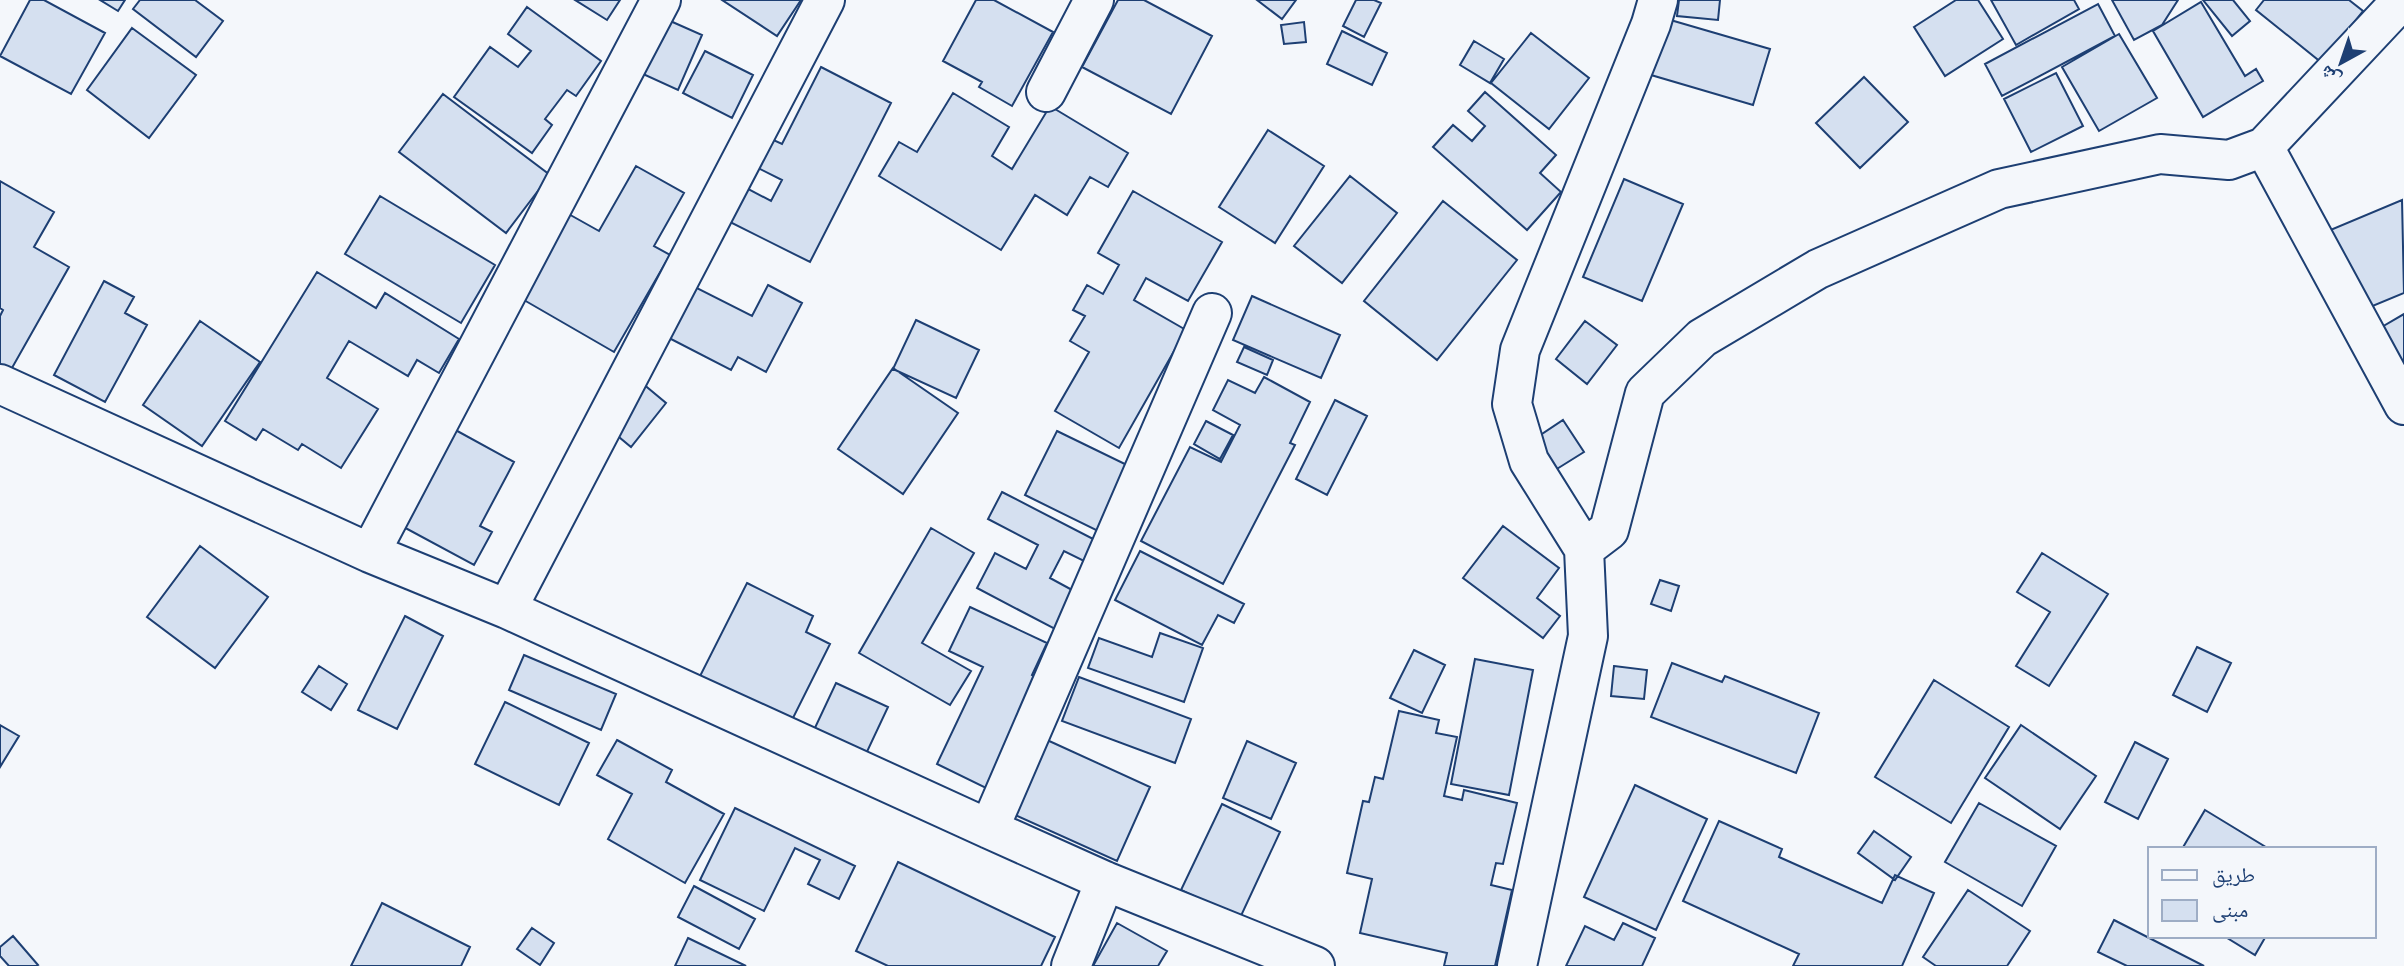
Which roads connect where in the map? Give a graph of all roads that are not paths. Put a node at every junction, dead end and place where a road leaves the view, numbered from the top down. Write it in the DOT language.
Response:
graph roads {
  1 [pos="661,0"];
  2 [pos="825,0"];
  3 [pos="1094,0"];
  4 [pos="1658,0"];
  5 [pos="2402,0"];
  6 [pos="1046,92"];
  7 [pos="2264,147"];
  8 [pos="1212,313"];
  9 [pos="0,384"];
  10 [pos="2404,405"];
  11 [pos="1584,549"];
  12 [pos="370,553"];
  13 [pos="507,609"];
  14 [pos="989,829"];
  15 [pos="1105,881"];
  16 [pos="1071,966"];
  17 [pos="1315,966"];
  18 [pos="1517,966"];
  1 -- 12 [label="street"];
  2 -- 13 [label="street"];
  3 -- 6 [label="street"];
  4 -- 11 [label="street"];
  5 -- 7 [label="street"];
  7 -- 10 [label="street"];
  7 -- 11 [label="street"];
  8 -- 14 [label="street"];
  9 -- 12 [label="street"];
  11 -- 18 [label="street"];
  12 -- 13 [label="street"];
  13 -- 14 [label="street"];
  14 -- 15 [label="street"];
  15 -- 16 [label="street"];
  15 -- 17 [label="street"];
}
